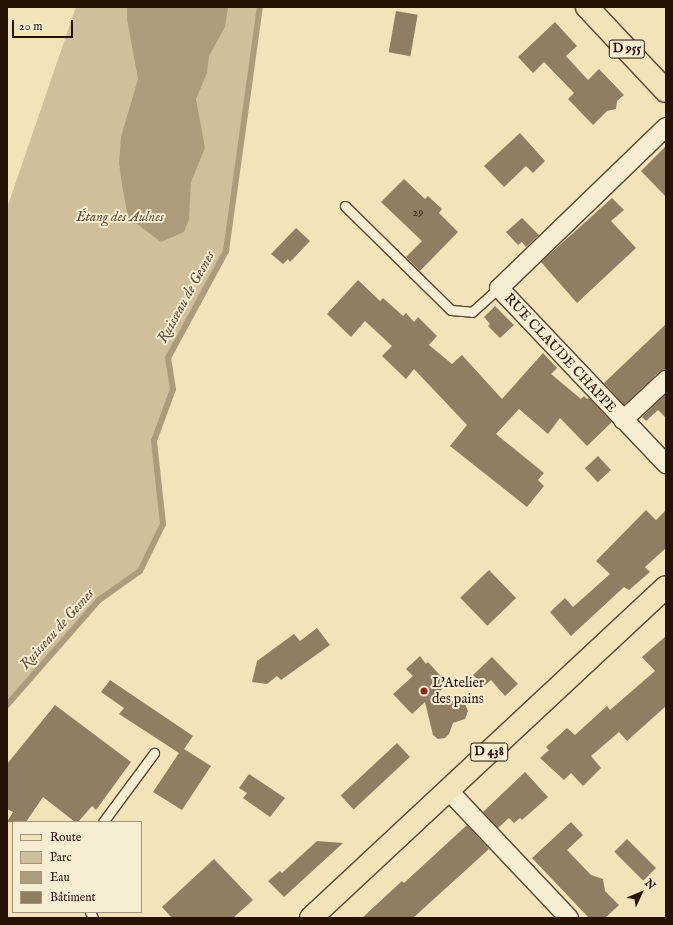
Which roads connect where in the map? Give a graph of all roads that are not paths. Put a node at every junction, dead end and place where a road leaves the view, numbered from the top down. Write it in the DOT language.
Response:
graph roads {
  1 [pos="587,7"];
  2 [pos="666,91"];
  3 [pos="666,127"];
  4 [pos="344,206"];
  5 [pos="499,288"];
  6 [pos="666,380"];
  7 [pos="623,420"];
  8 [pos="666,464"];
  9 [pos="666,587"];
  10 [pos="154,753"];
  11 [pos="448,790"];
  12 [pos="104,821"];
  13 [pos="311,918"];
  14 [pos="569,918"];
  1 -- 2 [label="main road, D 955"];
  3 -- 5 [label="street, RUE CLAUDE CHAPPE"];
  4 -- 5 [label="lane"];
  5 -- 7 [label="street, RUE CLAUDE CHAPPE"];
  6 -- 7 [label="street"];
  7 -- 8 [label="street, RUE CLAUDE CHAPPE"];
  9 -- 11 [label="main road, D 438"];
  10 -- 12 [label="lane"];
  11 -- 13 [label="main road, D 438"];
  11 -- 14 [label="street"];
}
